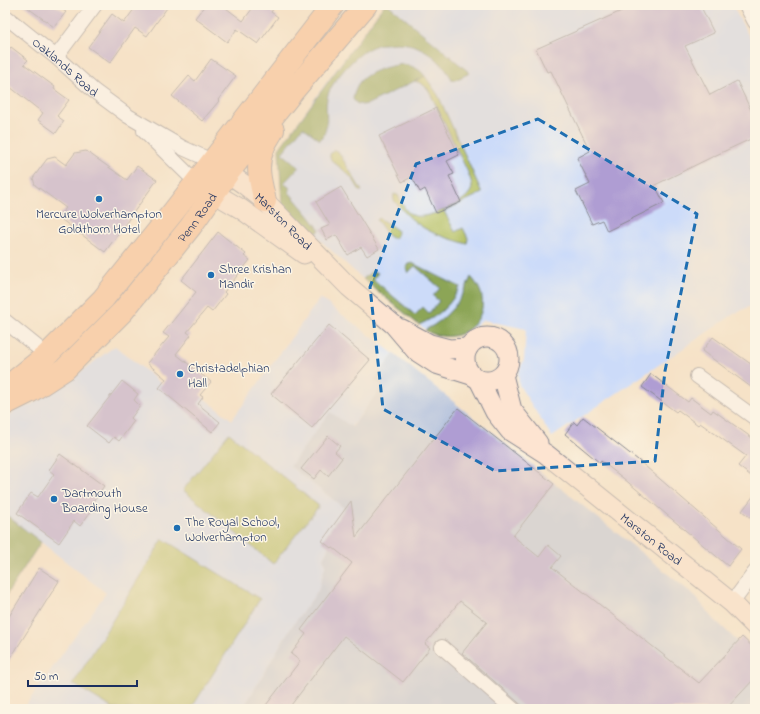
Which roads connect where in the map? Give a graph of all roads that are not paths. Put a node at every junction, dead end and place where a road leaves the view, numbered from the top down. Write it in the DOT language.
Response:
graph roads {
  1 [pos="95,5"];
  2 [pos="333,5"];
  3 [pos="366,5"];
  4 [pos="746,5"];
  5 [pos="5,16"];
  6 [pos="755,22"];
  7 [pos="56,57"];
  8 [pos="293,91"];
  9 [pos="128,116"];
  10 [pos="220,167"];
  11 [pos="205,187"];
  12 [pos="265,201"];
  13 [pos="349,287"];
  14 [pos="5,321"];
  15 [pos="394,325"];
  16 [pos="468,348"];
  17 [pos="47,354"];
  18 [pos="503,375"];
  19 [pos="697,376"];
  20 [pos="475,378"];
  21 [pos="5,393"];
  22 [pos="5,404"];
  23 [pos="755,418"];
  24 [pos="546,454"];
  25 [pos="755,572"];
  26 [pos="732,603"];
  27 [pos="755,626"];
  28 [pos="442,647"];
  29 [pos="513,709"];
  1 -- 7 [label="street"];
  2 -- 10 [label="highway, Penn Road"];
  3 -- 8 [label="highway, Penn Road"];
  4 -- 6 [label="street"];
  5 -- 7 [label="street, Oaklands Road"];
  7 -- 9 [label="street, Oaklands Road"];
  8 -- 10 [label="highway, Penn Road"];
  8 -- 12 [label="highway"];
  9 -- 10 [label="street, Oaklands Road"];
  9 -- 11 [label="street, Oaklands Road"];
  10 -- 11 [label="highway, Penn Road"];
  10 -- 12 [label="street, Marston Road"];
  11 -- 13 [label="street, Marston Road"];
  11 -- 17 [label="highway, Penn Road"];
  11 -- 22 [label="highway, Penn Road"];
  12 -- 13 [label="street, Marston Road"];
  13 -- 15 [label="street, Marston Road"];
  14 -- 17 [label="street"];
  15 -- 16 [label="street, Marston Road"];
  15 -- 20 [label="street, Marston Road"];
  16 -- 18 [label="street"];
  16 -- 20 [label="street, Marston Road"];
  17 -- 21 [label="highway, Penn Road"];
  18 -- 20 [label="street, Marston Road"];
  18 -- 24 [label="street, Marston Road"];
  19 -- 23 [label="street"];
  20 -- 24 [label="street, Marston Road"];
  24 -- 26 [label="street, Marston Road"];
  25 -- 26 [label="street"];
  26 -- 27 [label="street, Marston Road"];
  28 -- 29 [label="street"];
}
